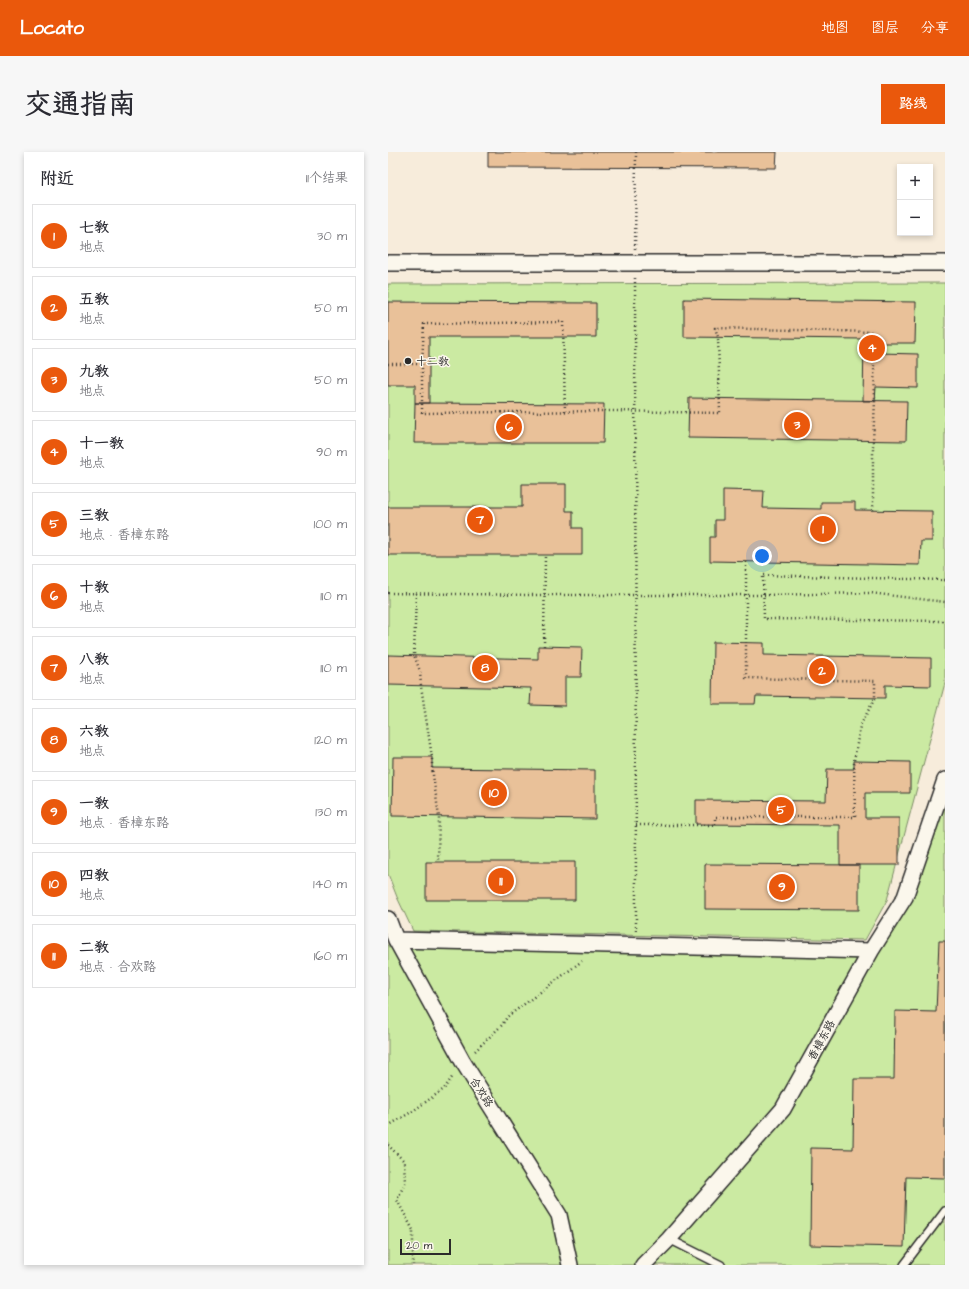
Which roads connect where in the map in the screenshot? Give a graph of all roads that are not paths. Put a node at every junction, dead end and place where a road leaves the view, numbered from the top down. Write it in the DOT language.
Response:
graph roads {
  1 [pos="388,263"];
  2 [pos="945,263"];
  3 [pos="945,780"];
  4 [pos="941,802"];
  5 [pos="388,919"];
  6 [pos="396,940"];
  7 [pos="871,951"];
  8 [pos="945,1211"];
  9 [pos="669,1239"];
  10 [pos="570,1265"];
  11 [pos="643,1265"];
  12 [pos="721,1265"];
  13 [pos="904,1265"];
  1 -- 2 [label="street"];
  3 -- 4 [label="street, 香樟东路"];
  4 -- 7 [label="street, 香樟东路"];
  5 -- 6 [label="street, 合欢路"];
  6 -- 7 [label="street"];
  6 -- 10 [label="street, 合欢路"];
  7 -- 9 [label="street, 香樟东路"];
  8 -- 13 [label="lane"];
  9 -- 11 [label="street, 香樟东路"];
  9 -- 12 [label="lane"];
}
